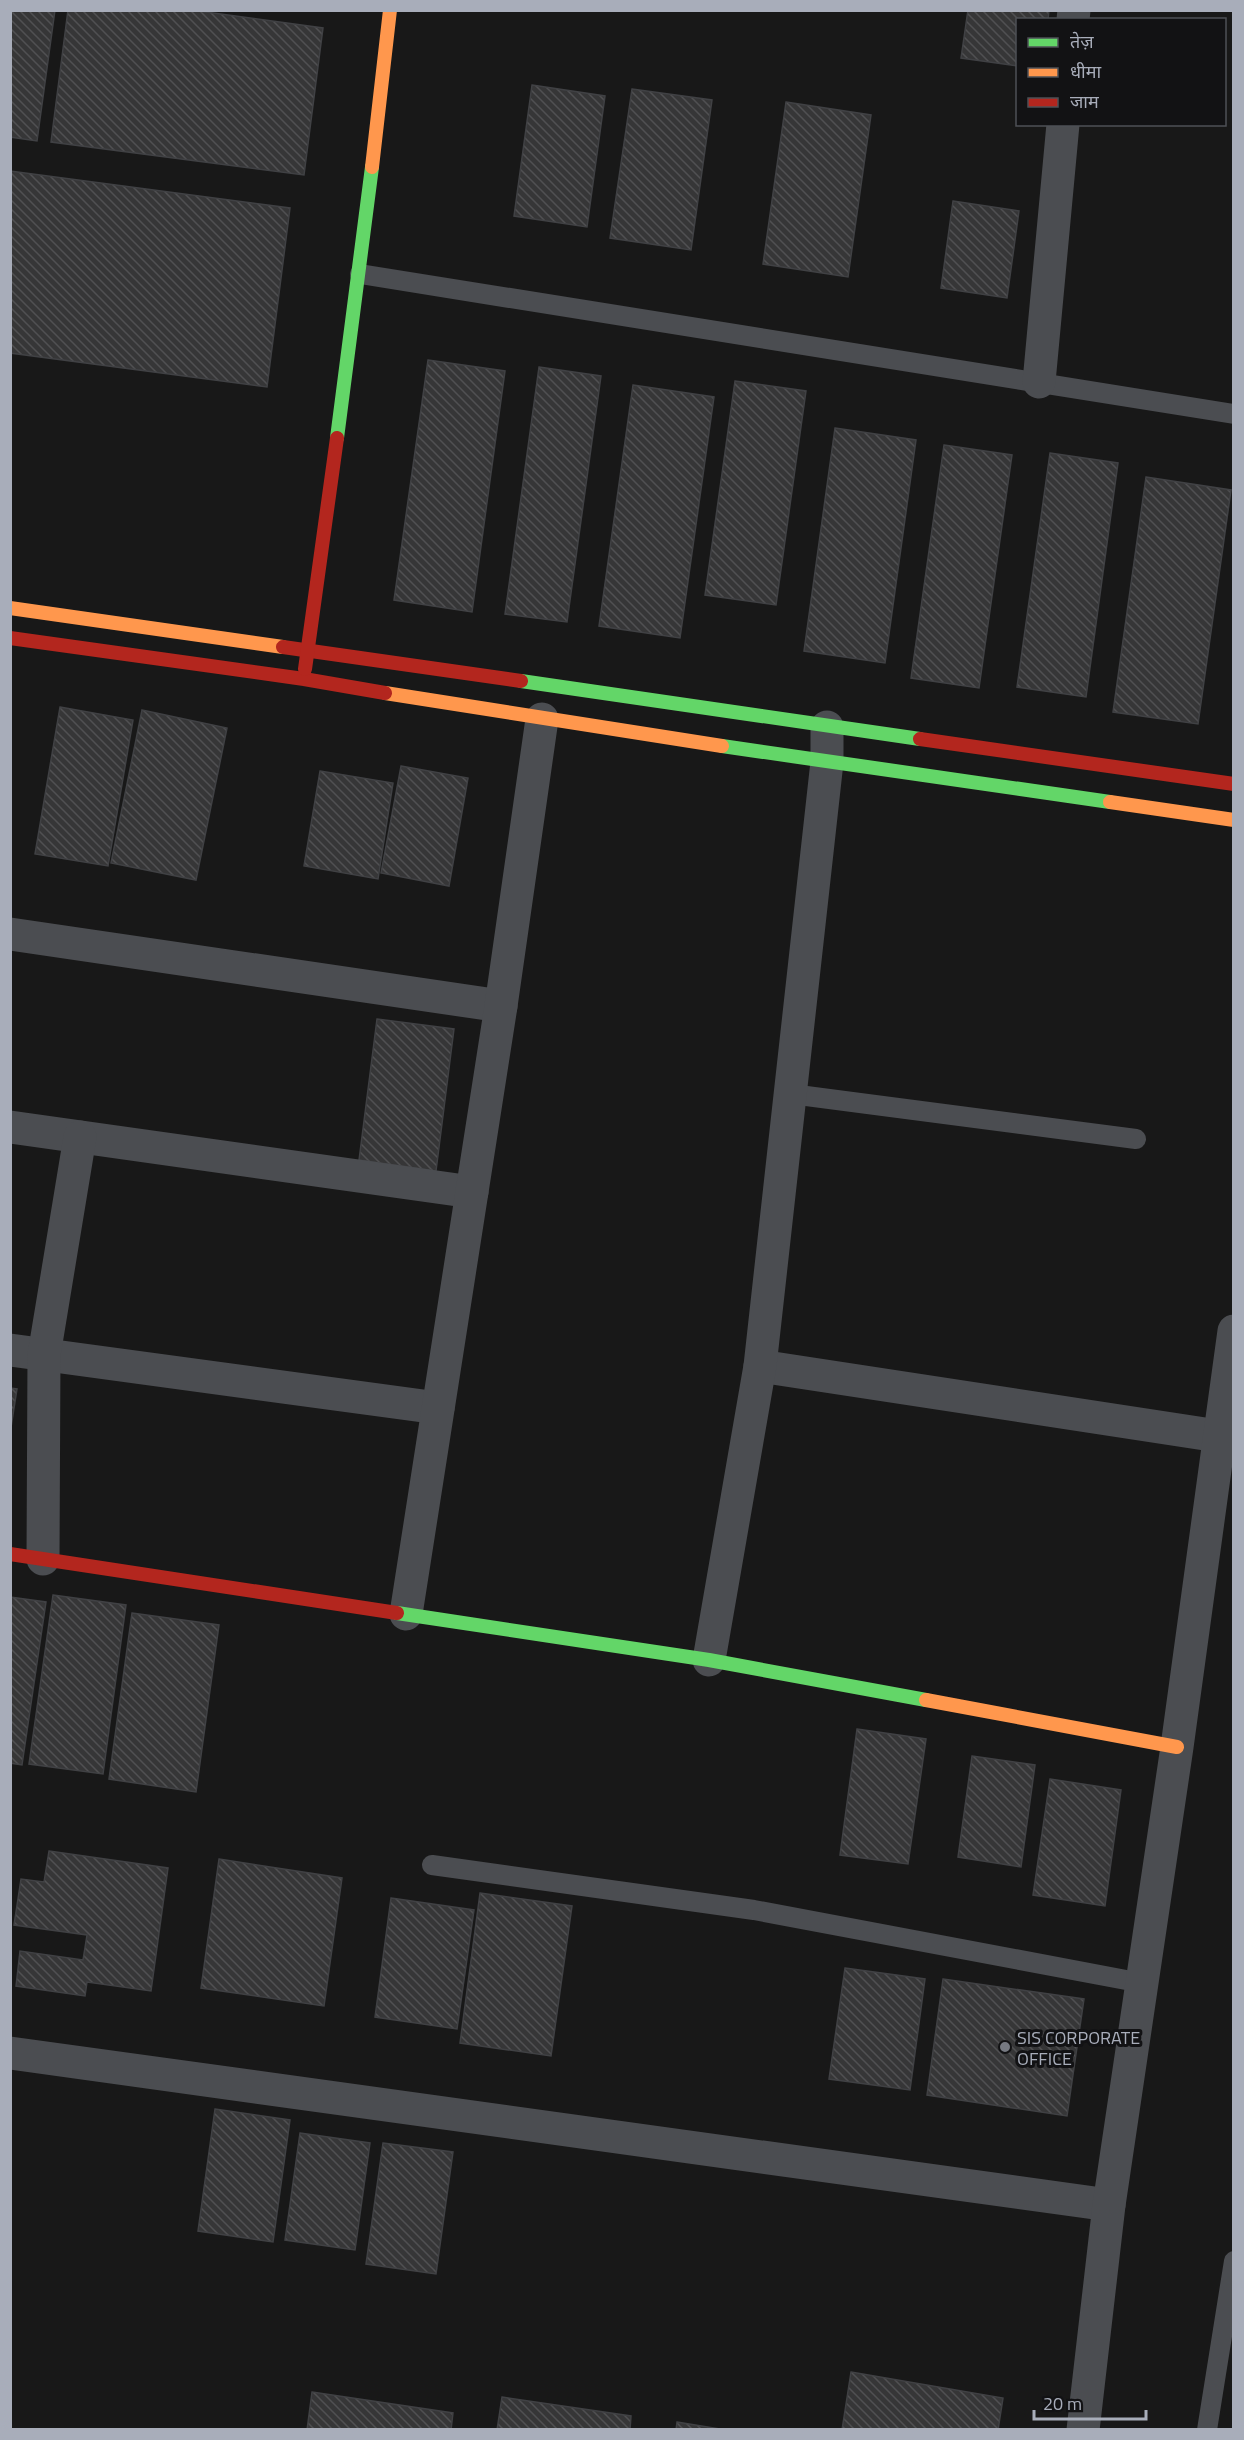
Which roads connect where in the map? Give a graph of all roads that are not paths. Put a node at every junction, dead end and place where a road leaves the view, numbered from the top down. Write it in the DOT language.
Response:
graph roads {
  1 [pos="390,10"];
  2 [pos="1063,126"];
  3 [pos="360,274"];
  4 [pos="1039,382"];
  5 [pos="1233,414"];
  6 [pos="10,608"];
  7 [pos="10,638"];
  8 [pos="309,649"];
  9 [pos="304,680"];
  10 [pos="542,719"];
  11 [pos="827,727"];
  12 [pos="827,762"];
  13 [pos="1233,784"];
  14 [pos="1233,820"];
  15 [pos="10,934"];
  16 [pos="501,1006"];
  17 [pos="792,1094"];
  18 [pos="10,1127"];
  19 [pos="80,1137"];
  20 [pos="1136,1139"];
  21 [pos="472,1192"];
  22 [pos="1233,1331"];
  23 [pos="10,1350"];
  24 [pos="44,1355"];
  25 [pos="760,1366"];
  26 [pos="438,1408"];
  27 [pos="1218,1436"];
  28 [pos="10,1554"];
  29 [pos="43,1559"];
  30 [pos="406,1614"];
  31 [pos="709,1660"];
  32 [pos="1176,1747"];
  33 [pos="432,1865"];
  34 [pos="1142,1983"];
  35 [pos="10,2053"];
  36 [pos="1109,2205"];
  37 [pos="1233,2261"];
  38 [pos="1083,2430"];
  39 [pos="1207,2430"];
  1 -- 3 [label="street"];
  2 -- 4 [label="street"];
  3 -- 4 [label="lane"];
  3 -- 8 [label="street"];
  4 -- 5 [label="lane"];
  6 -- 8 [label="street"];
  7 -- 9 [label="street"];
  8 -- 9 [label="street"];
  8 -- 11 [label="street"];
  9 -- 10 [label="street"];
  10 -- 12 [label="street"];
  10 -- 16 [label="street"];
  11 -- 12 [label="street"];
  11 -- 13 [label="street"];
  12 -- 14 [label="street"];
  12 -- 17 [label="street"];
  15 -- 16 [label="street"];
  16 -- 21 [label="street"];
  17 -- 20 [label="lane"];
  17 -- 25 [label="street"];
  18 -- 19 [label="street"];
  19 -- 21 [label="street"];
  19 -- 24 [label="street"];
  21 -- 26 [label="street"];
  22 -- 27 [label="street"];
  23 -- 24 [label="street"];
  24 -- 26 [label="street"];
  24 -- 29 [label="street"];
  25 -- 27 [label="street"];
  25 -- 31 [label="street"];
  26 -- 30 [label="street"];
  27 -- 32 [label="street"];
  28 -- 29 [label="street"];
  29 -- 30 [label="street"];
  30 -- 31 [label="street"];
  31 -- 32 [label="street"];
  32 -- 34 [label="street"];
  33 -- 34 [label="lane"];
  34 -- 36 [label="street"];
  35 -- 36 [label="street"];
  36 -- 38 [label="street"];
  37 -- 39 [label="lane"];
}
